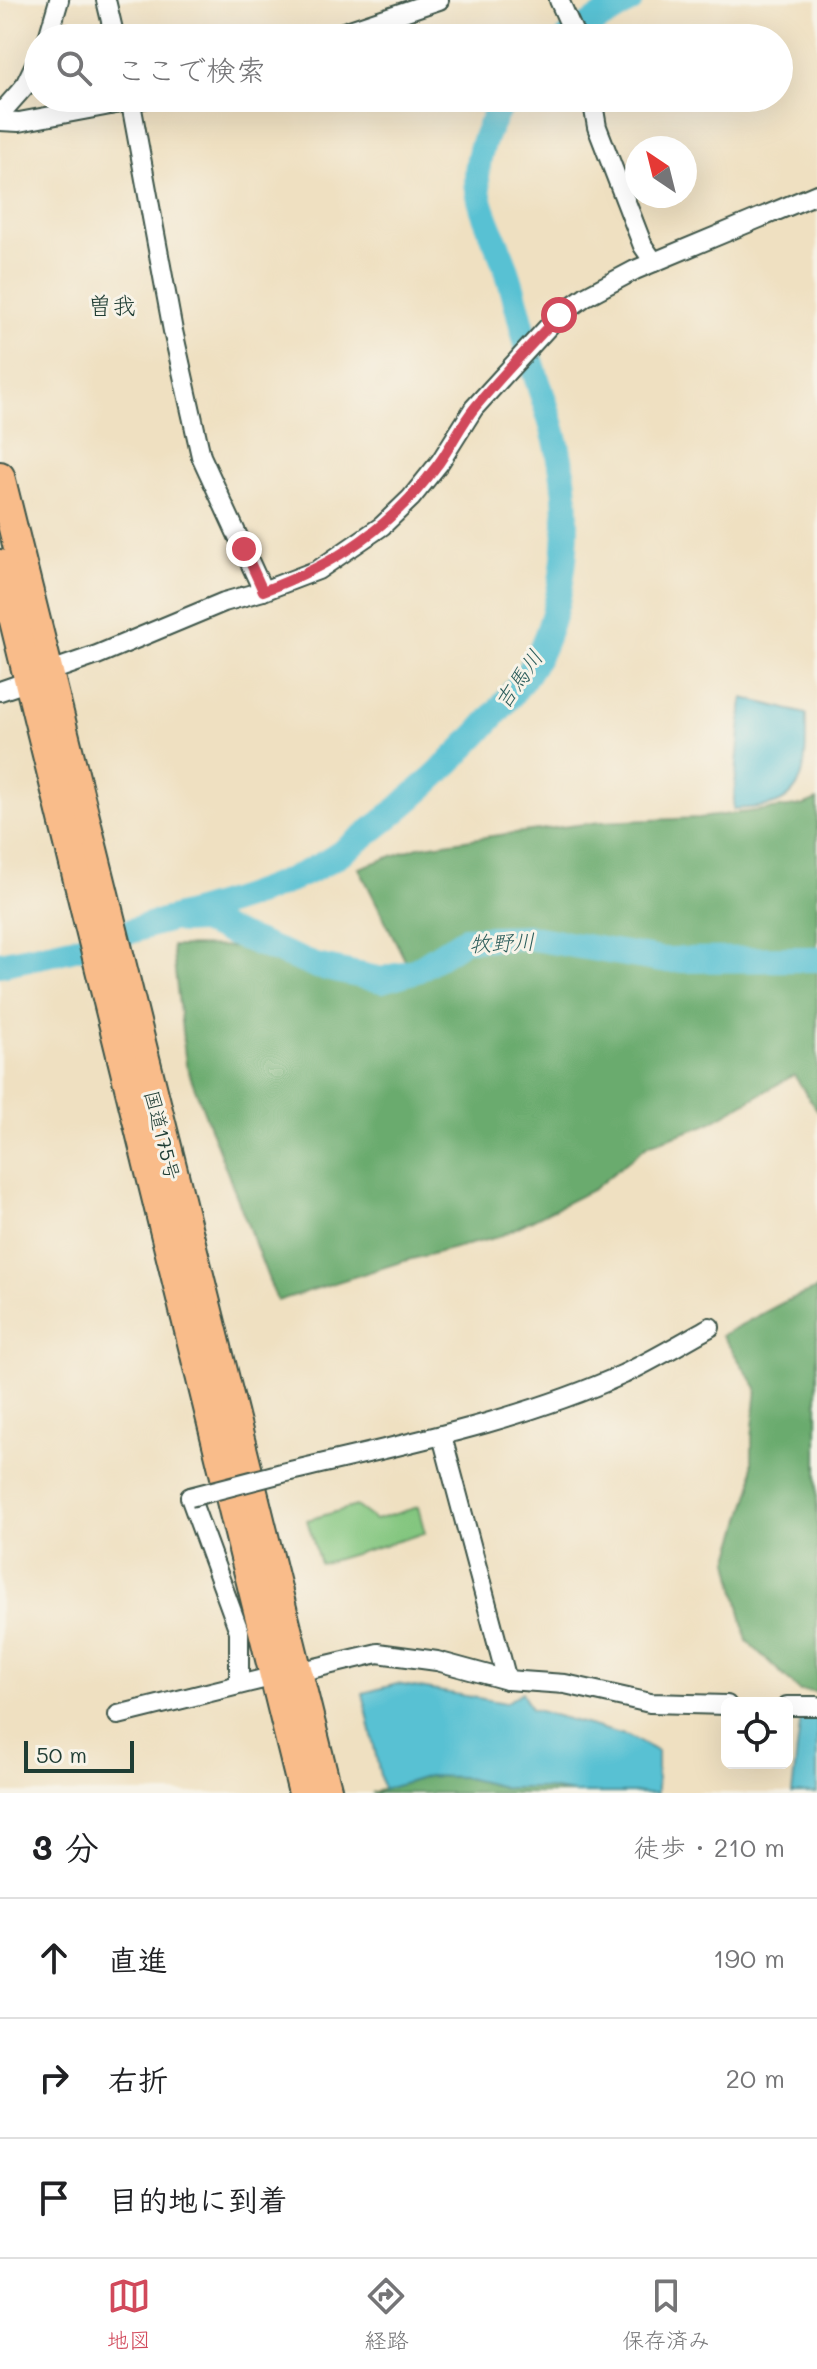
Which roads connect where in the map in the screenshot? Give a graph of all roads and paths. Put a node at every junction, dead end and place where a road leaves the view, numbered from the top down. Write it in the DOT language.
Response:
graph roads {
  1 [pos="59,0"];
  2 [pos="106,0"];
  3 [pos="439,0"];
  4 [pos="559,0"];
  5 [pos="52,24"];
  6 [pos="112,24"];
  7 [pos="368,24"];
  8 [pos="570,24"];
  9 [pos="24,87"];
  10 [pos="72,112"];
  11 [pos="138,112"];
  12 [pos="594,112"];
  13 [pos="0,114"];
  14 [pos="0,121"];
  15 [pos="817,194"];
  16 [pos="654,262"];
  17 [pos="0,476"];
  18 [pos="0,564"];
  19 [pos="263,591"];
  20 [pos="38,677"];
  21 [pos="0,691"];
  22 [pos="710,1327"];
  23 [pos="442,1436"];
  24 [pos="286,1674"];
  25 [pos="507,1680"];
  26 [pos="239,1683"];
  27 [pos="721,1705"];
  28 [pos="793,1706"];
  29 [pos="817,1706"];
  30 [pos="118,1715"];
  31 [pos="303,1793"];
  32 [pos="328,1793"];
  1 -- 5 [label="street"];
  2 -- 6 [label="street"];
  3 -- 7 [label="street"];
  4 -- 8 [label="street"];
  9 -- 13 [label="street"];
  10 -- 14 [label="street"];
  11 -- 19 [label="street"];
  12 -- 16 [label="street"];
  15 -- 16 [label="street"];
  16 -- 19 [label="street"];
  17 -- 20 [label="highway, 国道175号"];
  18 -- 20 [label="highway, 国道175号"];
  19 -- 20 [label="street"];
  20 -- 21 [label="street"];
  20 -- 24 [label="highway, 国道175号"];
  22 -- 23 [label="street"];
  23 -- 25 [label="street"];
  23 -- 26 [label="street, bridge"];
  24 -- 25 [label="street"];
  24 -- 26 [label="street"];
  24 -- 31 [label="highway, 国道175号"];
  24 -- 32 [label="highway, 国道175号"];
  25 -- 27 [label="street"];
  26 -- 30 [label="street"];
  28 -- 29 [label="street"];
}
